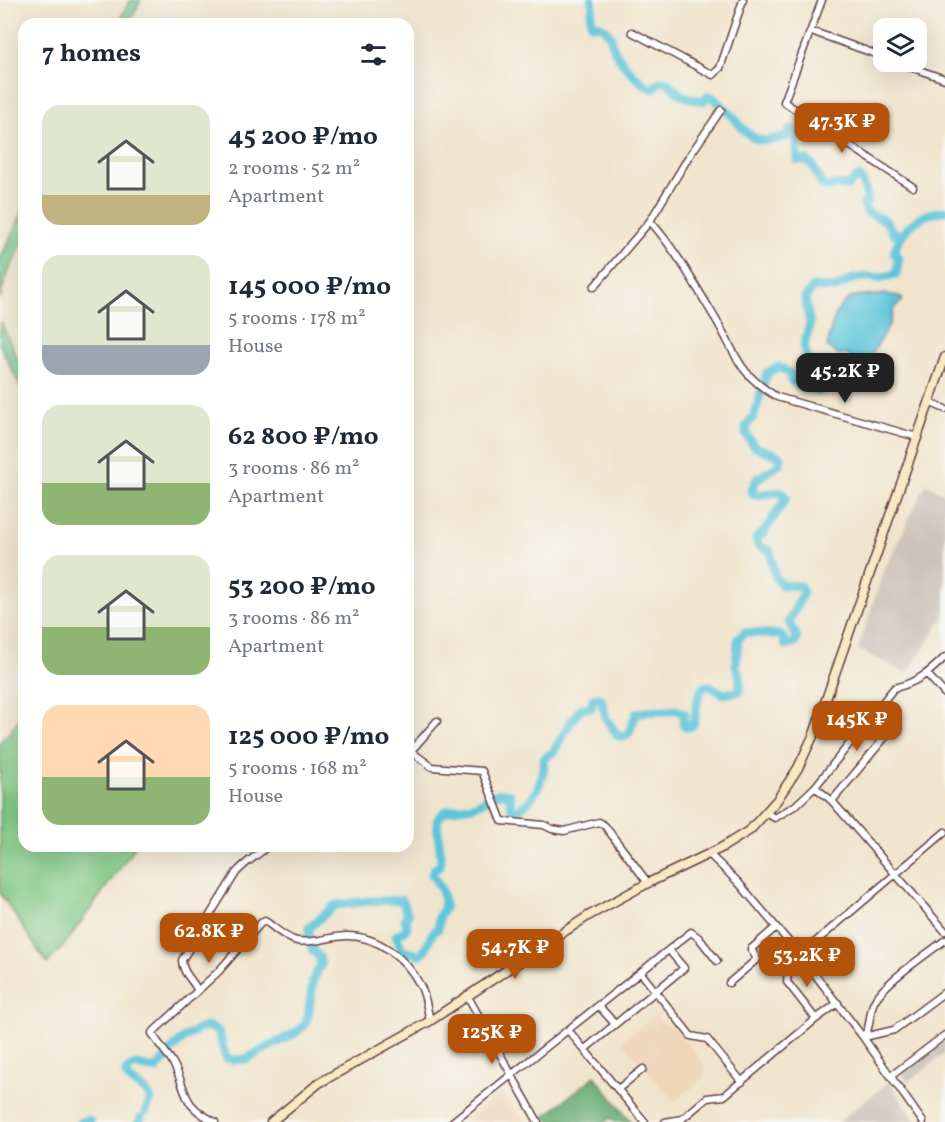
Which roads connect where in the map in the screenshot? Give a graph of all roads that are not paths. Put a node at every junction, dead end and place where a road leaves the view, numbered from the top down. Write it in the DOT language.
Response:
graph roads {
  1 [pos="743,0"];
  2 [pos="822,0"];
  3 [pos="811,31"];
  4 [pos="632,32"];
  5 [pos="873,53"];
  6 [pos="925,72"];
  7 [pos="945,79"];
  8 [pos="721,110"];
  9 [pos="913,187"];
  10 [pos="650,221"];
  11 [pos="594,287"];
  12 [pos="945,357"];
  13 [pos="929,402"];
  14 [pos="945,409"];
  15 [pos="917,437"];
  16 [pos="945,657"];
  17 [pos="927,674"];
  18 [pos="945,694"];
  19 [pos="875,710"];
  20 [pos="437,722"];
  21 [pos="414,746"];
  22 [pos="414,753"];
  23 [pos="814,787"];
  24 [pos="832,801"];
  25 [pos="766,813"];
  26 [pos="945,832"];
  27 [pos="261,852"];
  28 [pos="709,854"];
  29 [pos="895,873"];
  30 [pos="648,883"];
  31 [pos="775,928"];
  32 [pos="945,931"];
  33 [pos="945,940"];
  34 [pos="669,950"];
  35 [pos="801,957"];
  36 [pos="717,961"];
  37 [pos="640,973"];
  38 [pos="729,983"];
  39 [pos="198,991"];
  40 [pos="656,991"];
  41 [pos="945,992"];
  42 [pos="467,995"];
  43 [pos="837,1003"];
  44 [pos="598,1005"];
  45 [pos="816,1019"];
  46 [pos="430,1021"];
  47 [pos="615,1024"];
  48 [pos="568,1030"];
  49 [pos="945,1035"];
  50 [pos="863,1037"];
  51 [pos="585,1049"];
  52 [pos="643,1069"];
  53 [pos="511,1074"];
  54 [pos="891,1076"];
  55 [pos="742,1082"];
  56 [pos="618,1089"];
  57 [pos="215,1122"];
  58 [pos="271,1122"];
  59 [pos="452,1122"];
  60 [pos="538,1122"];
  61 [pos="645,1122"];
  62 [pos="665,1122"];
  63 [pos="923,1122"];
  1 -- 4 [label="street"];
  2 -- 3 [label="street"];
  3 -- 5 [label="street"];
  3 -- 9 [label="street"];
  6 -- 7 [label="street"];
  8 -- 10 [label="street"];
  10 -- 11 [label="street"];
  10 -- 15 [label="street"];
  12 -- 13 [label="street"];
  13 -- 14 [label="street"];
  13 -- 15 [label="street"];
  15 -- 25 [label="street"];
  16 -- 17 [label="street"];
  17 -- 18 [label="street"];
  17 -- 19 [label="street"];
  19 -- 23 [label="street"];
  19 -- 24 [label="street"];
  20 -- 21 [label="street"];
  22 -- 30 [label="street"];
  23 -- 24 [label="street"];
  23 -- 25 [label="street"];
  24 -- 29 [label="street"];
  25 -- 28 [label="street"];
  26 -- 29 [label="street"];
  27 -- 39 [label="street"];
  28 -- 30 [label="street"];
  28 -- 31 [label="street"];
  29 -- 32 [label="street"];
  29 -- 35 [label="street"];
  30 -- 42 [label="street"];
  31 -- 35 [label="street"];
  31 -- 38 [label="street"];
  33 -- 50 [label="street"];
  34 -- 36 [label="street"];
  34 -- 37 [label="street"];
  34 -- 40 [label="street"];
  35 -- 43 [label="street"];
  35 -- 45 [label="street"];
  37 -- 40 [label="street"];
  37 -- 44 [label="street"];
  39 -- 46 [label="street"];
  39 -- 57 [label="street"];
  40 -- 47 [label="street"];
  40 -- 55 [label="street"];
  41 -- 50 [label="street"];
  42 -- 46 [label="street"];
  42 -- 53 [label="street"];
  43 -- 45 [label="street"];
  43 -- 50 [label="street"];
  44 -- 47 [label="street"];
  44 -- 48 [label="street"];
  45 -- 55 [label="street"];
  46 -- 58 [label="street"];
  47 -- 51 [label="street"];
  48 -- 51 [label="street"];
  48 -- 53 [label="street"];
  49 -- 54 [label="street"];
  50 -- 54 [label="street"];
  51 -- 56 [label="street"];
  52 -- 56 [label="street"];
  53 -- 59 [label="street"];
  53 -- 60 [label="street"];
  54 -- 63 [label="street"];
  55 -- 62 [label="street"];
  56 -- 61 [label="street"];
}
